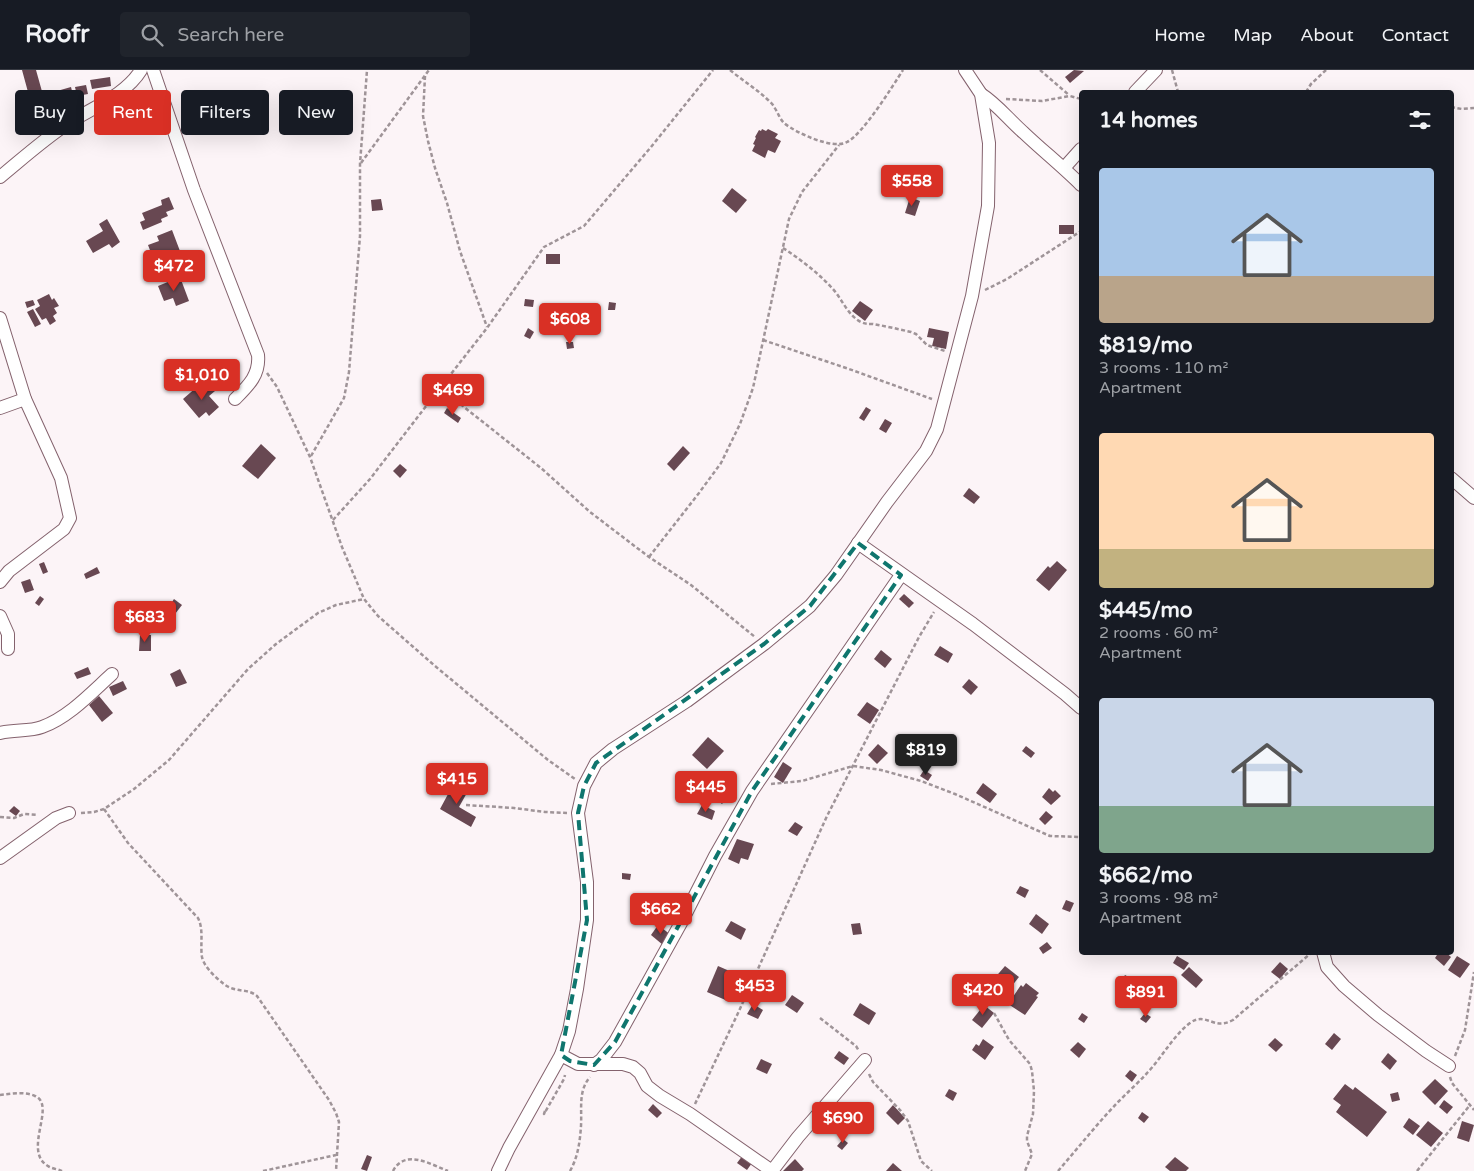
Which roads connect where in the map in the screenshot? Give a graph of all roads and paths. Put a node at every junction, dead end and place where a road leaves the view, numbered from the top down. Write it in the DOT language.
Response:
graph roads {
  1 [pos="141,70"];
  2 [pos="153,70"];
  3 [pos="368,70"];
  4 [pos="429,70"];
  5 [pos="713,70"];
  6 [pos="730,70"];
  7 [pos="904,70"];
  8 [pos="965,70"];
  9 [pos="1040,70"];
  10 [pos="1156,70"];
  11 [pos="1172,70"];
  12 [pos="1326,70"];
  13 [pos="425,76"];
  14 [pos="1137,90"];
  15 [pos="1177,90"];
  16 [pos="1307,90"];
  17 [pos="1070,96"];
  18 [pos="985,97"];
  19 [pos="1079,98"];
  20 [pos="1454,108"];
  21 [pos="1474,108"];
  22 [pos="839,145"];
  23 [pos="1079,152"];
  24 [pos="360,164"];
  25 [pos="1064,168"];
  26 [pos="0,177"];
  27 [pos="1079,183"];
  28 [pos="1079,232"];
  29 [pos="783,248"];
  30 [pos="972,296"];
  31 [pos="0,318"];
  32 [pos="488,328"];
  33 [pos="763,340"];
  34 [pos="958,355"];
  35 [pos="259,364"];
  36 [pos="440,388"];
  37 [pos="25,399"];
  38 [pos="235,399"];
  39 [pos="945,404"];
  40 [pos="0,408"];
  41 [pos="310,457"];
  42 [pos="1454,481"];
  43 [pos="1474,498"];
  44 [pos="333,520"];
  45 [pos="858,543"];
  46 [pos="649,557"];
  47 [pos="901,575"];
  48 [pos="0,582"];
  49 [pos="364,599"];
  50 [pos="941,601"];
  51 [pos="0,616"];
  52 [pos="764,644"];
  53 [pos="8,649"];
  54 [pos="112,674"];
  55 [pos="1079,706"];
  56 [pos="0,733"];
  57 [pos="853,766"];
  58 [pos="584,786"];
  59 [pos="752,791"];
  60 [pos="466,805"];
  61 [pos="104,809"];
  62 [pos="69,813"];
  63 [pos="578,813"];
  64 [pos="0,817"];
  65 [pos="56,818"];
  66 [pos="1079,837"];
  67 [pos="0,858"];
  68 [pos="1309,955"];
  69 [pos="1324,955"];
  70 [pos="1474,972"];
  71 [pos="994,1013"];
  72 [pos="820,1018"];
  73 [pos="564,1057"];
  74 [pos="865,1060"];
  75 [pos="597,1065"];
  76 [pos="1450,1066"];
  77 [pos="0,1095"];
  78 [pos="533,1105"];
  79 [pos="1470,1105"];
  80 [pos="1474,1110"];
  81 [pos="690,1114"];
  82 [pos="336,1155"];
  83 [pos="62,1171"];
  84 [pos="263,1171"];
  85 [pos="336,1171"];
  86 [pos="393,1171"];
  87 [pos="448,1171"];
  88 [pos="498,1171"];
  89 [pos="570,1171"];
  90 [pos="932,1171"];
  91 [pos="1025,1171"];
  92 [pos="1058,1171"];
  93 [pos="1417,1171"];
  1 -- 26 [label="street"];
  2 -- 35 [label="street"];
  3 -- 24 [label="path"];
  4 -- 13 [label="path"];
  5 -- 32 [label="path"];
  6 -- 22 [label="path"];
  7 -- 22 [label="path"];
  8 -- 18 [label="street"];
  9 -- 17 [label="path"];
  10 -- 14 [label="street"];
  11 -- 15 [label="path"];
  12 -- 16 [label="path"];
  13 -- 24 [label="path"];
  13 -- 32 [label="path"];
  17 -- 18 [label="path"];
  17 -- 19 [label="path"];
  18 -- 25 [label="street"];
  18 -- 30 [label="street"];
  20 -- 21 [label="path"];
  22 -- 29 [label="path"];
  23 -- 25 [label="street"];
  24 -- 41 [label="path"];
  25 -- 27 [label="street"];
  28 -- 30 [label="path"];
  29 -- 33 [label="path"];
  29 -- 34 [label="path"];
  30 -- 34 [label="street"];
  31 -- 37 [label="street"];
  32 -- 36 [label="path"];
  33 -- 39 [label="path"];
  33 -- 46 [label="path"];
  34 -- 39 [label="street"];
  35 -- 38 [label="street"];
  35 -- 41 [label="path"];
  36 -- 44 [label="path"];
  36 -- 46 [label="path"];
  37 -- 40 [label="street"];
  37 -- 48 [label="street"];
  39 -- 45 [label="street"];
  41 -- 44 [label="path"];
  42 -- 43 [label="street"];
  44 -- 49 [label="path"];
  45 -- 47 [label="street"];
  45 -- 52 [label="street"];
  46 -- 52 [label="path"];
  47 -- 50 [label="street"];
  47 -- 59 [label="street"];
  49 -- 58 [label="path"];
  49 -- 61 [label="path"];
  50 -- 55 [label="street"];
  50 -- 57 [label="path"];
  51 -- 53 [label="street"];
  52 -- 58 [label="street"];
  54 -- 56 [label="street"];
  57 -- 59 [label="path"];
  57 -- 66 [label="path"];
  57 -- 81 [label="path"];
  58 -- 63 [label="street"];
  59 -- 75 [label="street"];
  60 -- 63 [label="path"];
  61 -- 62 [label="path"];
  61 -- 82 [label="path"];
  62 -- 65 [label="street"];
  63 -- 73 [label="street"];
  64 -- 65 [label="path"];
  65 -- 67 [label="street"];
  68 -- 92 [label="path"];
  69 -- 76 [label="street"];
  70 -- 76 [label="path"];
  71 -- 91 [label="path"];
  72 -- 74 [label="path"];
  73 -- 75 [label="street"];
  73 -- 78 [label="street"];
  73 -- 78 [label="path"];
  74 -- 81 [label="street"];
  74 -- 90 [label="path"];
  75 -- 81 [label="street"];
  75 -- 89 [label="path"];
  76 -- 79 [label="path"];
  77 -- 83 [label="path"];
  78 -- 88 [label="street"];
  79 -- 80 [label="path"];
  79 -- 93 [label="path"];
  82 -- 84 [label="path"];
  82 -- 85 [label="path"];
  86 -- 87 [label="path"];
}
